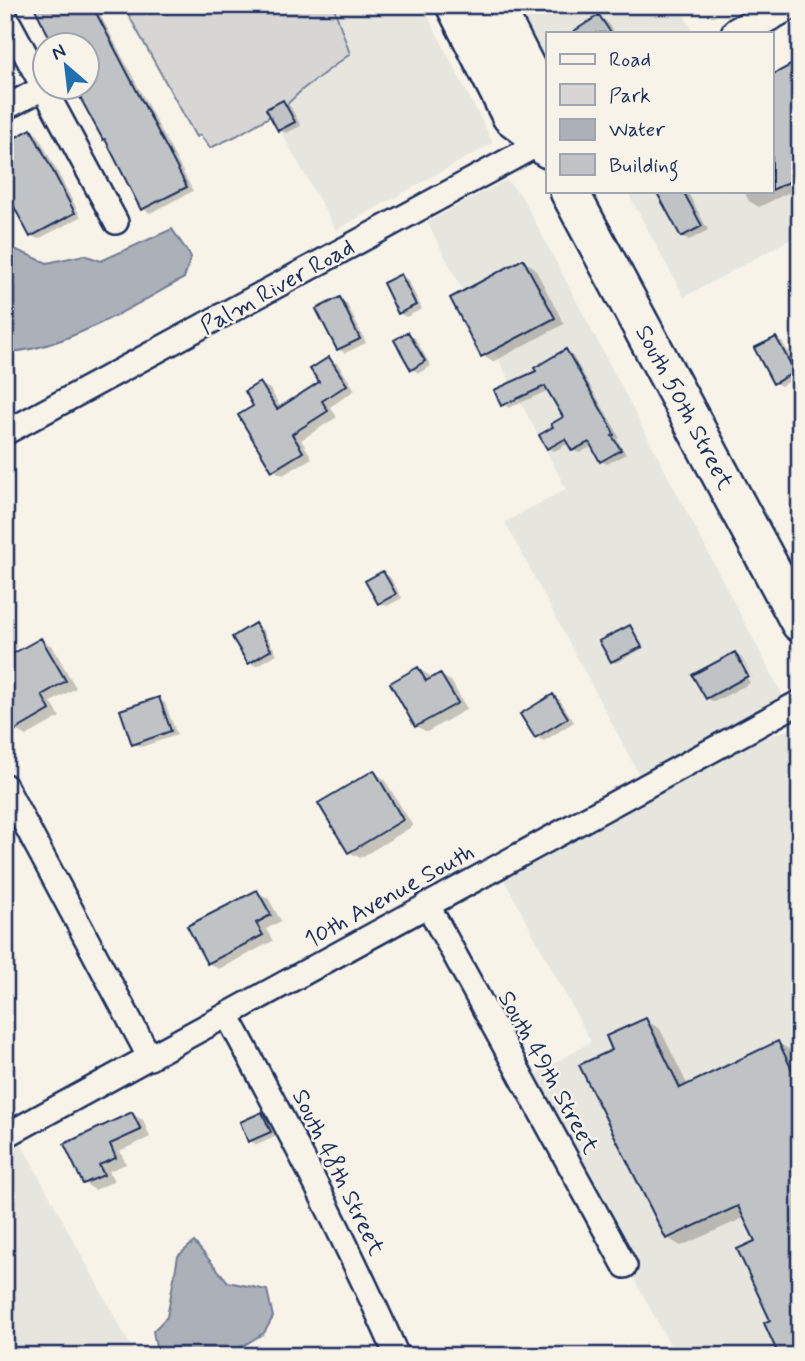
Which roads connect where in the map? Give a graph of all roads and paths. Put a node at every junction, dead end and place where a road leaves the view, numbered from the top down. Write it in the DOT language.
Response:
graph roads {
  1 [pos="455,5"];
  2 [pos="494,5"];
  3 [pos="788,5"];
  4 [pos="5,16"];
  5 [pos="739,32"];
  6 [pos="32,67"];
  7 [pos="32,94"];
  8 [pos="51,102"];
  9 [pos="5,108"];
  10 [pos="546,143"];
  11 [pos="570,192"];
  12 [pos="116,222"];
  13 [pos="5,433"];
  14 [pos="800,623"];
  15 [pos="800,702"];
  16 [pos="5,786"];
  17 [pos="427,904"];
  18 [pos="227,1015"];
  19 [pos="150,1058"];
  20 [pos="5,1136"];
  21 [pos="625,1266"];
  22 [pos="397,1356"];
  1 -- 10 [label="main road"];
  2 -- 10 [label="main road"];
  3 -- 5 [label="street"];
  4 -- 6 [label="street"];
  7 -- 9 [label="street"];
  8 -- 12 [label="street"];
  10 -- 13 [label="street, Palm River Road"];
  11 -- 14 [label="main road, South 50th Street"];
  15 -- 17 [label="street, 10th Avenue South"];
  16 -- 19 [label="street"];
  17 -- 18 [label="street, 10th Avenue South"];
  17 -- 21 [label="street, South 49th Street"];
  18 -- 19 [label="street, 10th Avenue South"];
  18 -- 22 [label="street, South 48th Street"];
  19 -- 20 [label="street, 10th Avenue South"];
}
